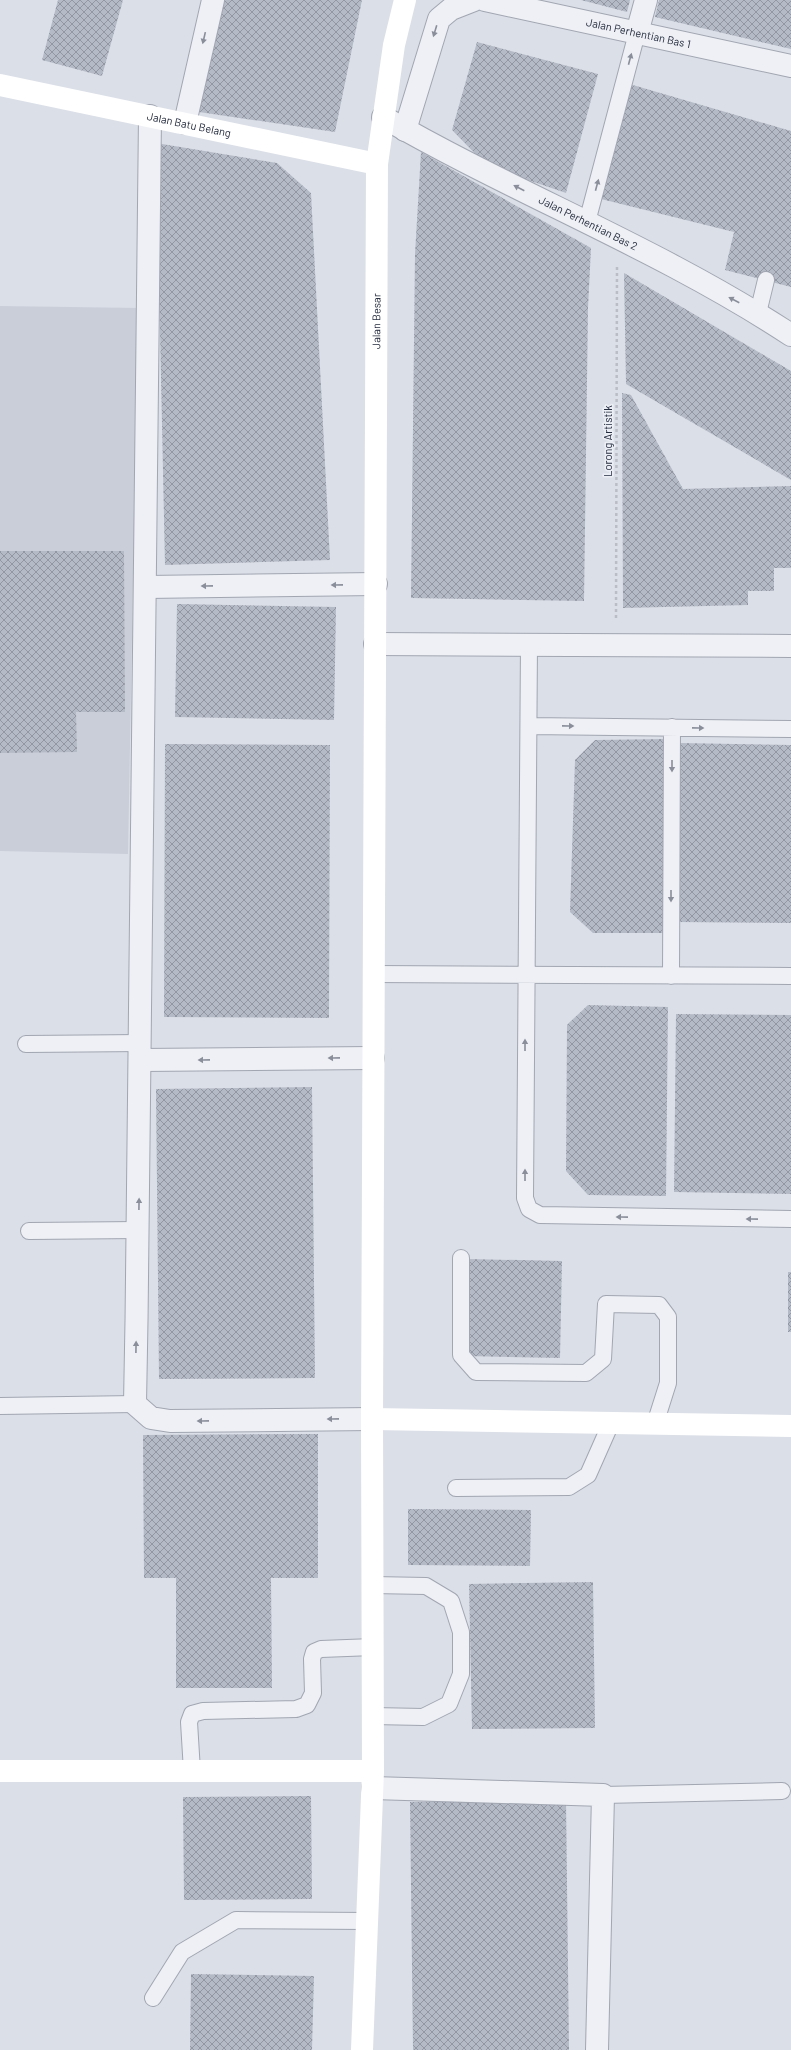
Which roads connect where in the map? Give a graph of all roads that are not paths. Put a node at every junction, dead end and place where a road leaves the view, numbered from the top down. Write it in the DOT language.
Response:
graph roads {
  1 [pos="213,0"];
  2 [pos="405,0"];
  3 [pos="474,0"];
  4 [pos="485,0"];
  5 [pos="646,0"];
  6 [pos="637,33"];
  7 [pos="791,66"];
  8 [pos="0,85"];
  9 [pos="150,116"];
  10 [pos="383,117"];
  11 [pos="185,123"];
  12 [pos="405,130"];
  13 [pos="377,164"];
  14 [pos="587,222"];
  15 [pos="766,280"];
  16 [pos="758,313"];
  17 [pos="791,335"];
  18 [pos="376,584"];
  19 [pos="146,587"];
  20 [pos="375,644"];
  21 [pos="529,644"];
  22 [pos="791,646"];
  23 [pos="529,726"];
  24 [pos="672,727"];
  25 [pos="791,729"];
  26 [pos="374,974"];
  27 [pos="525,975"];
  28 [pos="671,976"];
  29 [pos="791,976"];
  30 [pos="26,1044"];
  31 [pos="142,1052"];
  32 [pos="373,1058"];
  33 [pos="791,1220"];
  34 [pos="138,1230"];
  35 [pos="29,1231"];
  36 [pos="461,1258"];
  37 [pos="135,1404"];
  38 [pos="0,1406"];
  39 [pos="372,1419"];
  40 [pos="611,1423"];
  41 [pos="655,1424"];
  42 [pos="791,1426"];
  43 [pos="456,1488"];
  44 [pos="373,1585"];
  45 [pos="373,1647"];
  46 [pos="373,1716"];
  47 [pos="0,1771"];
  48 [pos="192,1771"];
  49 [pos="373,1780"];
  50 [pos="782,1790"];
  51 [pos="603,1795"];
  52 [pos="368,1921"];
  53 [pos="153,1998"];
  54 [pos="362,2050"];
  55 [pos="596,2050"];
  1 -- 11 [label="street, one-way"];
  2 -- 10 [label="street, Jalan Besar"];
  3 -- 12 [label="street, one-way"];
  4 -- 6 [label="street, Jalan Perhentian Bas 1"];
  5 -- 6 [label="street"];
  6 -- 7 [label="street, Jalan Perhentian Bas 1"];
  14 -- 6 [label="lane, one-way"];
  8 -- 9 [label="street, Jalan Batu Belang"];
  9 -- 11 [label="street, Jalan Batu Belang"];
  9 -- 19 [label="street"];
  10 -- 12 [label="street, Jalan Perhentian Bas 2"];
  10 -- 13 [label="street, Jalan Besar"];
  11 -- 13 [label="street, Jalan Batu Belang"];
  14 -- 12 [label="street, Jalan Perhentian Bas 2, one-way"];
  13 -- 18 [label="street, Jalan Besar"];
  16 -- 14 [label="street, Jalan Perhentian Bas 2, one-way"];
  15 -- 16 [label="lane"];
  16 -- 17 [label="street, Jalan Perhentian Bas 2"];
  18 -- 19 [label="street, one-way"];
  18 -- 20 [label="street, Jalan Besar"];
  19 -- 31 [label="street"];
  20 -- 21 [label="street"];
  20 -- 26 [label="street, Jalan Besar"];
  21 -- 22 [label="street"];
  21 -- 23 [label="lane"];
  23 -- 24 [label="lane, one-way"];
  23 -- 27 [label="lane"];
  24 -- 25 [label="lane, one-way"];
  24 -- 28 [label="lane, one-way"];
  26 -- 27 [label="lane"];
  26 -- 32 [label="street, Jalan Besar"];
  27 -- 28 [label="lane"];
  33 -- 27 [label="lane, one-way"];
  28 -- 29 [label="lane"];
  30 -- 31 [label="lane"];
  32 -- 31 [label="street, one-way"];
  34 -- 31 [label="street, one-way"];
  32 -- 39 [label="street, Jalan Besar"];
  34 -- 35 [label="lane"];
  37 -- 34 [label="street, one-way"];
  36 -- 41 [label="lane"];
  37 -- 38 [label="lane"];
  39 -- 37 [label="street, one-way"];
  39 -- 40 [label="street"];
  39 -- 44 [label="street, Jalan Besar"];
  40 -- 41 [label="street"];
  40 -- 43 [label="lane"];
  41 -- 42 [label="street"];
  44 -- 45 [label="street, Jalan Besar"];
  44 -- 46 [label="lane"];
  45 -- 46 [label="street, Jalan Besar"];
  45 -- 48 [label="lane"];
  46 -- 49 [label="street, Jalan Besar"];
  47 -- 48 [label="street"];
  48 -- 49 [label="street"];
  49 -- 51 [label="street"];
  49 -- 52 [label="street, Jalan Besar"];
  50 -- 51 [label="lane"];
  51 -- 55 [label="street"];
  52 -- 53 [label="lane"];
  52 -- 54 [label="street, Jalan Besar"];
}
